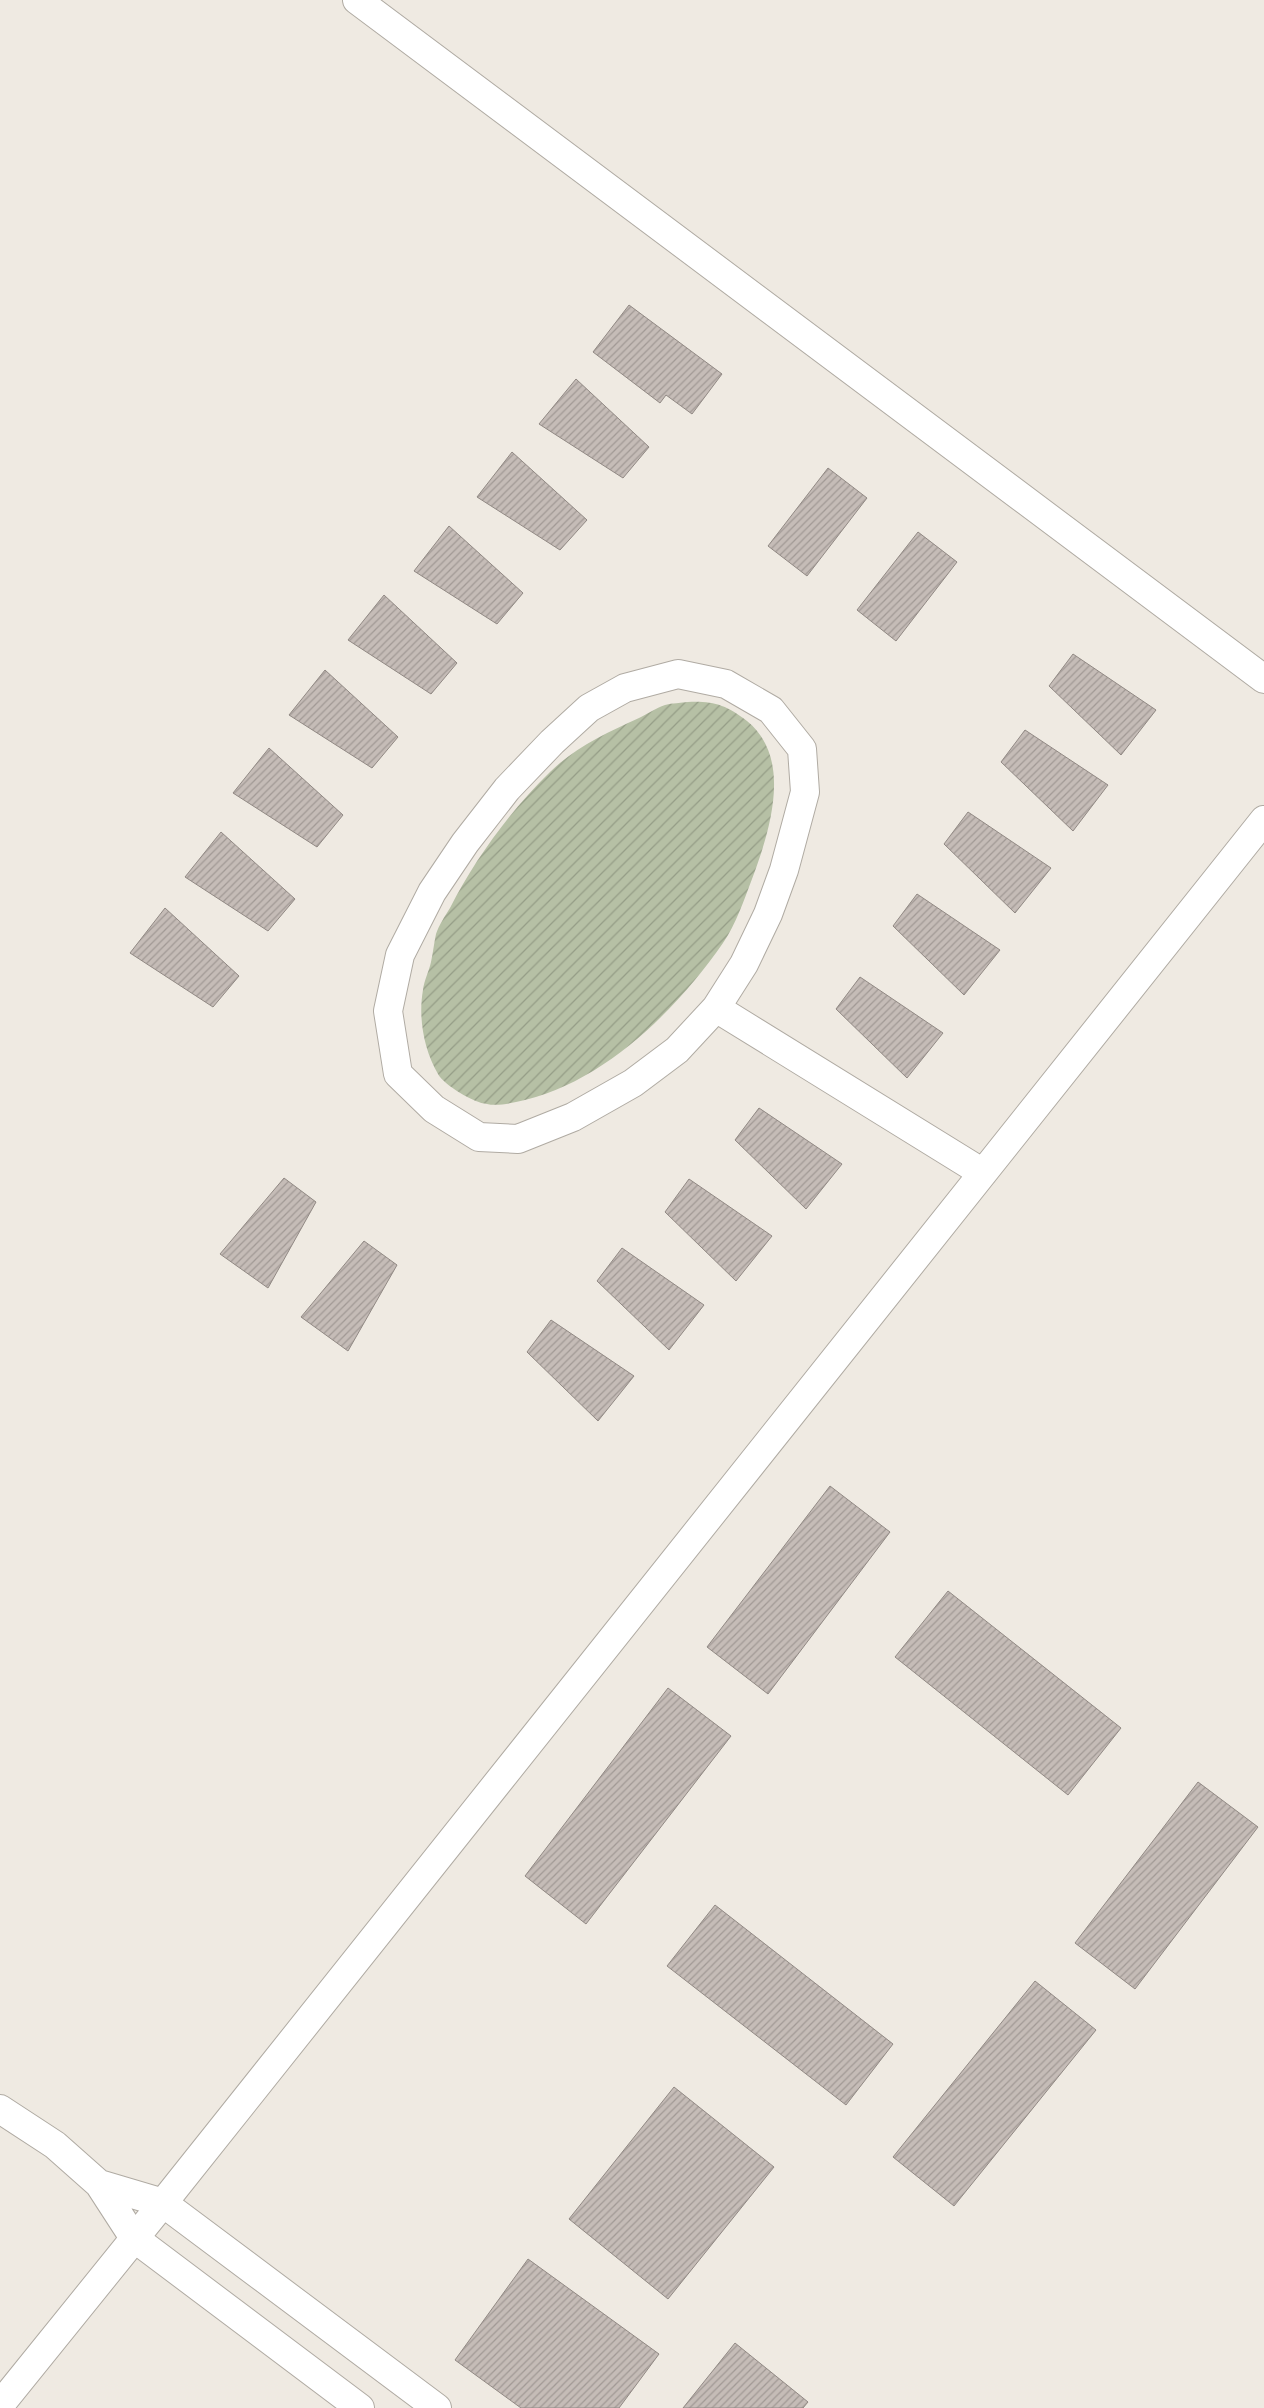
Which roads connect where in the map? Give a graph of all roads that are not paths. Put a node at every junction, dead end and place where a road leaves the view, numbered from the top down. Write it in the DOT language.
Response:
graph roads {
  1 [pos="357,0"];
  2 [pos="1264,679"];
  3 [pos="1264,820"];
  4 [pos="716,1008"];
  5 [pos="983,1173"];
  6 [pos="0,2109"];
  7 [pos="99,2184"];
  8 [pos="163,2203"];
  9 [pos="134,2238"];
  10 [pos="0,2405"];
  11 [pos="360,2408"];
  12 [pos="437,2408"];
  1 -- 2 [label="street"];
  3 -- 5 [label="street"];
  4 -- 4 [label="street"];
  4 -- 5 [label="street"];
  5 -- 8 [label="street"];
  6 -- 7 [label="street"];
  7 -- 8 [label="street"];
  7 -- 9 [label="street"];
  8 -- 9 [label="street"];
  8 -- 12 [label="street"];
  9 -- 10 [label="street"];
  9 -- 11 [label="street"];
}
